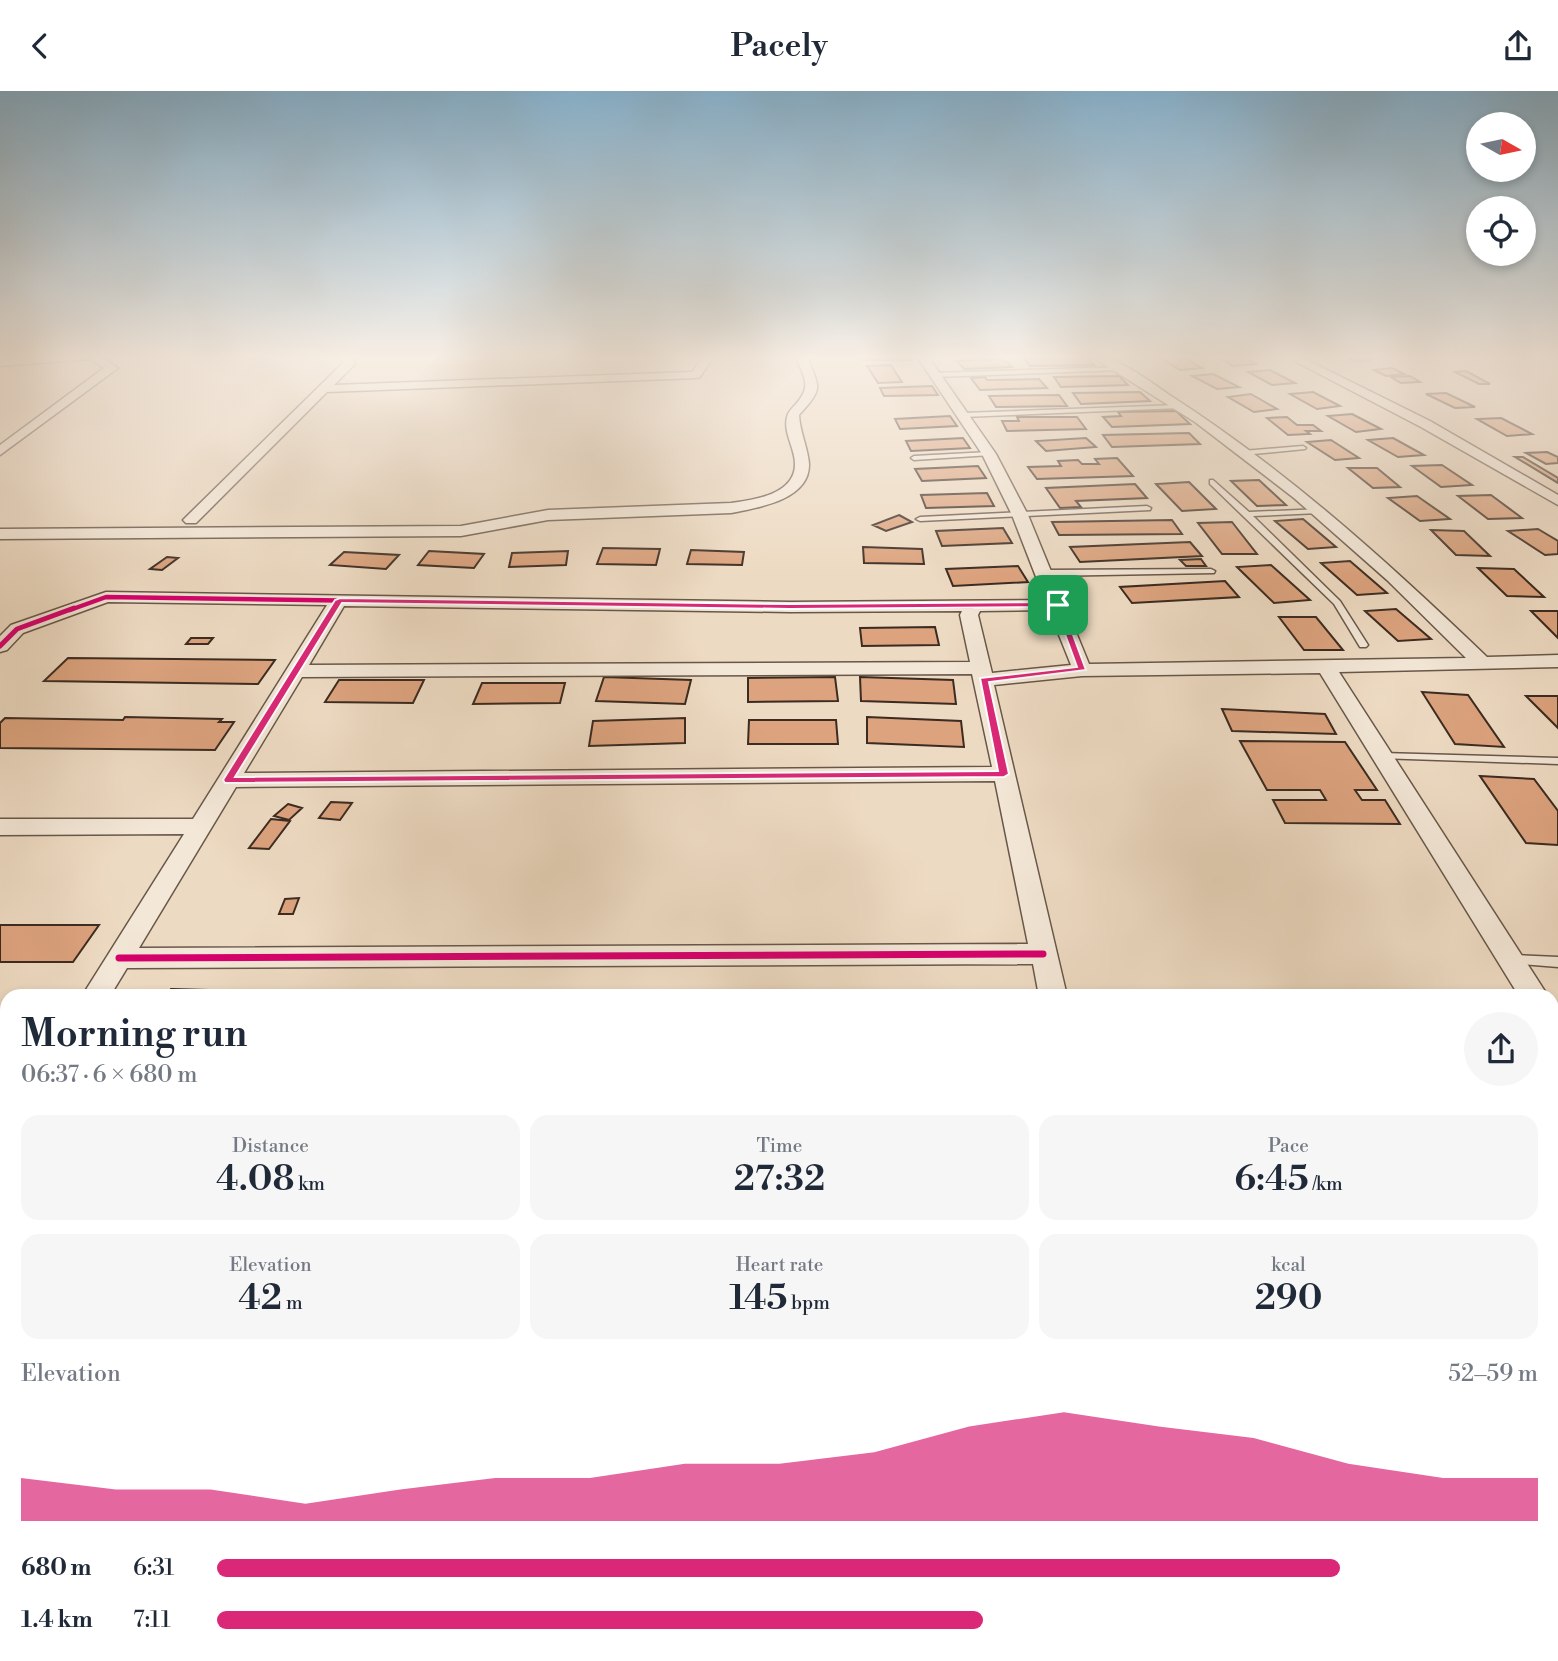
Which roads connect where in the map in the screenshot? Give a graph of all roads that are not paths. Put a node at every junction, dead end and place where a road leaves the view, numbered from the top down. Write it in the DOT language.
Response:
graph roads {
  1 [pos="30,428"];
  2 [pos="283,428"];
  3 [pos="793,428"];
  4 [pos="972,428"];
  5 [pos="1208,428"];
  6 [pos="1432,428"];
  7 [pos="1303,449"];
  8 [pos="0,451"];
  9 [pos="1243,453"];
  10 [pos="989,454"];
  11 [pos="914,458"];
  12 [pos="1213,482"];
  13 [pos="1558,501"];
  14 [pos="1147,508"];
  15 [pos="1319,511"];
  16 [pos="1247,514"];
  17 [pos="1020,515"];
  18 [pos="920,519"];
  19 [pos="191,520"];
  20 [pos="0,534"];
  21 [pos="1211,571"];
  22 [pos="1045,573"];
  23 [pos="340,600"];
  24 [pos="1058,605"];
  25 [pos="973,606"];
  26 [pos="8,629"];
  27 [pos="1363,645"];
  28 [pos="0,646"];
  29 [pos="1558,661"];
  30 [pos="1482,663"];
  31 [pos="1326,667"];
  32 [pos="1082,670"];
  33 [pos="296,671"];
  34 [pos="982,674"];
  35 [pos="1382,755"];
  36 [pos="1558,761"];
  37 [pos="1004,774"];
  38 [pos="228,780"];
  39 [pos="200,826"];
  40 [pos="0,827"];
  41 [pos="1044,954"];
  42 [pos="119,958"];
  43 [pos="1512,960"];
  44 [pos="1558,962"];
  45 [pos="100,989"];
  46 [pos="1052,989"];
  47 [pos="1530,989"];
  1 -- 8 [label="street"];
  2 -- 19 [label="street"];
  3 -- 20 [label="street"];
  4 -- 10 [label="street"];
  5 -- 9 [label="street"];
  6 -- 13 [label="street"];
  7 -- 9 [label="lane"];
  9 -- 15 [label="street"];
  10 -- 11 [label="lane"];
  10 -- 17 [label="street"];
  12 -- 16 [label="lane"];
  14 -- 17 [label="lane"];
  15 -- 16 [label="lane"];
  15 -- 30 [label="street"];
  16 -- 27 [label="lane"];
  17 -- 18 [label="lane"];
  17 -- 22 [label="street"];
  21 -- 22 [label="lane"];
  22 -- 24 [label="street"];
  23 -- 25 [label="street"];
  23 -- 26 [label="street"];
  23 -- 33 [label="street"];
  24 -- 25 [label="street"];
  24 -- 32 [label="street"];
  25 -- 34 [label="street"];
  26 -- 28 [label="street"];
  29 -- 30 [label="street"];
  30 -- 31 [label="street"];
  31 -- 32 [label="street"];
  31 -- 35 [label="street"];
  32 -- 34 [label="street"];
  33 -- 34 [label="street"];
  33 -- 38 [label="street"];
  34 -- 37 [label="street"];
  35 -- 36 [label="lane"];
  35 -- 43 [label="street"];
  37 -- 38 [label="street"];
  37 -- 41 [label="street"];
  38 -- 39 [label="street"];
  39 -- 40 [label="street"];
  39 -- 42 [label="street"];
  41 -- 42 [label="street"];
  41 -- 46 [label="street"];
  42 -- 45 [label="street"];
  43 -- 44 [label="lane"];
  43 -- 47 [label="street"];
}
